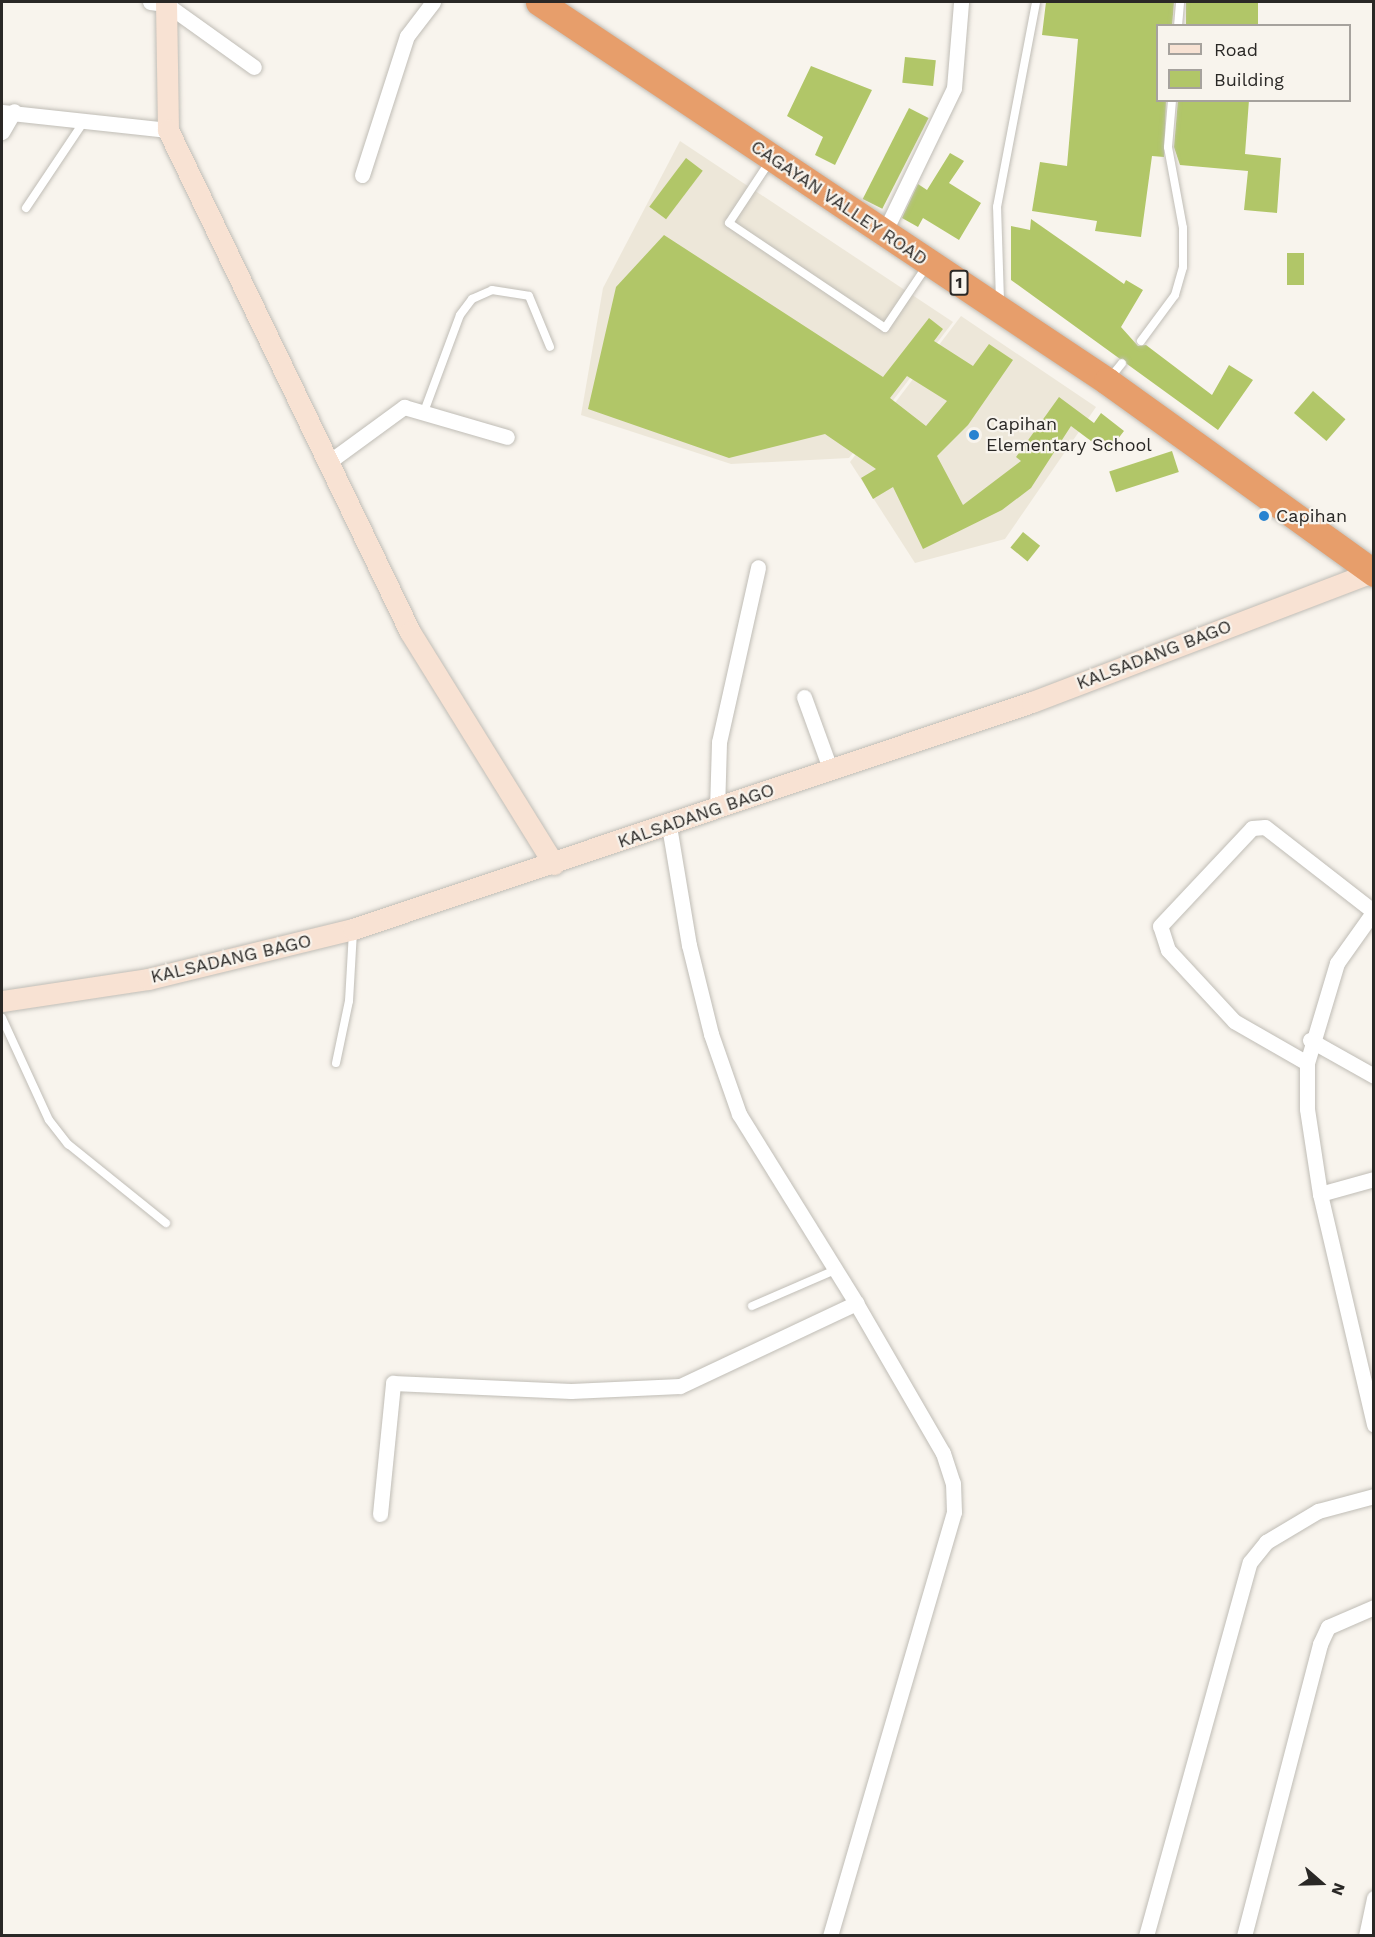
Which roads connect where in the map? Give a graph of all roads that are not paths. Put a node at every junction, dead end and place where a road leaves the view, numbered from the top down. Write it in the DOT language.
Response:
graph roads {
  1 [pos="161,2"];
  2 [pos="433,2"];
  3 [pos="539,2"];
  4 [pos="961,2"];
  5 [pos="1036,2"];
  6 [pos="1180,2"];
  7 [pos="1178,24"];
  8 [pos="254,68"];
  9 [pos="1172,102"];
  10 [pos="8,111"];
  11 [pos="83,123"];
  12 [pos="168,130"];
  13 [pos="2,132"];
  14 [pos="772,158"];
  15 [pos="362,175"];
  16 [pos="26,208"];
  17 [pos="884,233"];
  18 [pos="928,263"];
  19 [pos="1001,312"];
  20 [pos="1141,341"];
  21 [pos="550,347"];
  22 [pos="425,409"];
  23 [pos="507,437"];
  24 [pos="326,464"];
  25 [pos="758,567"];
  26 [pos="1372,567"];
  27 [pos="804,697"];
  28 [pos="831,771"];
  29 [pos="717,810"];
  30 [pos="669,826"];
  31 [pos="554,864"];
  32 [pos="1373,912"];
  33 [pos="353,929"];
  34 [pos="2,1001"];
  35 [pos="2,1018"];
  36 [pos="1310,1040"];
  37 [pos="336,1063"];
  38 [pos="1307,1063"];
  39 [pos="1374,1076"];
  40 [pos="1374,1179"];
  41 [pos="1320,1194"];
  42 [pos="166,1223"];
  43 [pos="834,1270"];
  44 [pos="856,1303"];
  45 [pos="752,1306"];
  46 [pos="1374,1425"];
  47 [pos="1374,1496"];
  48 [pos="380,1514"];
  49 [pos="1374,1607"];
  50 [pos="1373,1906"];
  51 [pos="830,1935"];
  52 [pos="1146,1935"];
  53 [pos="1244,1935"];
  54 [pos="1366,1935"];
  1 -- 8 [label="street"];
  1 -- 12 [label="main road"];
  2 -- 15 [label="street"];
  3 -- 14 [label="highway, CAGAYAN VALLEY ROAD / 1"];
  4 -- 17 [label="street"];
  5 -- 19 [label="lane"];
  6 -- 7 [label="lane"];
  9 -- 20 [label="lane"];
  10 -- 11 [label="street"];
  10 -- 13 [label="street"];
  11 -- 12 [label="street"];
  11 -- 16 [label="lane"];
  12 -- 24 [label="main road"];
  14 -- 17 [label="highway, CAGAYAN VALLEY ROAD / 1"];
  14 -- 18 [label="lane"];
  17 -- 18 [label="highway, CAGAYAN VALLEY ROAD / 1"];
  18 -- 19 [label="highway, CAGAYAN VALLEY ROAD / 1"];
  19 -- 26 [label="highway, CAGAYAN VALLEY ROAD / 1"];
  21 -- 22 [label="lane"];
  22 -- 23 [label="street"];
  22 -- 24 [label="street"];
  24 -- 31 [label="main road"];
  25 -- 29 [label="street"];
  26 -- 28 [label="main road, KALSADANG BAGO"];
  27 -- 28 [label="street"];
  28 -- 29 [label="main road, KALSADANG BAGO"];
  29 -- 30 [label="main road, KALSADANG BAGO"];
  30 -- 31 [label="main road, KALSADANG BAGO"];
  30 -- 43 [label="street"];
  31 -- 33 [label="main road, KALSADANG BAGO"];
  32 -- 36 [label="street"];
  32 -- 38 [label="street"];
  33 -- 34 [label="main road, KALSADANG BAGO"];
  33 -- 37 [label="lane"];
  35 -- 42 [label="lane"];
  36 -- 38 [label="street"];
  36 -- 39 [label="street"];
  38 -- 41 [label="street"];
  40 -- 41 [label="street"];
  41 -- 46 [label="street"];
  43 -- 44 [label="street"];
  43 -- 45 [label="lane"];
  44 -- 48 [label="street"];
  44 -- 51 [label="street"];
  47 -- 52 [label="street"];
  49 -- 53 [label="street"];
  50 -- 54 [label="street"];
}
